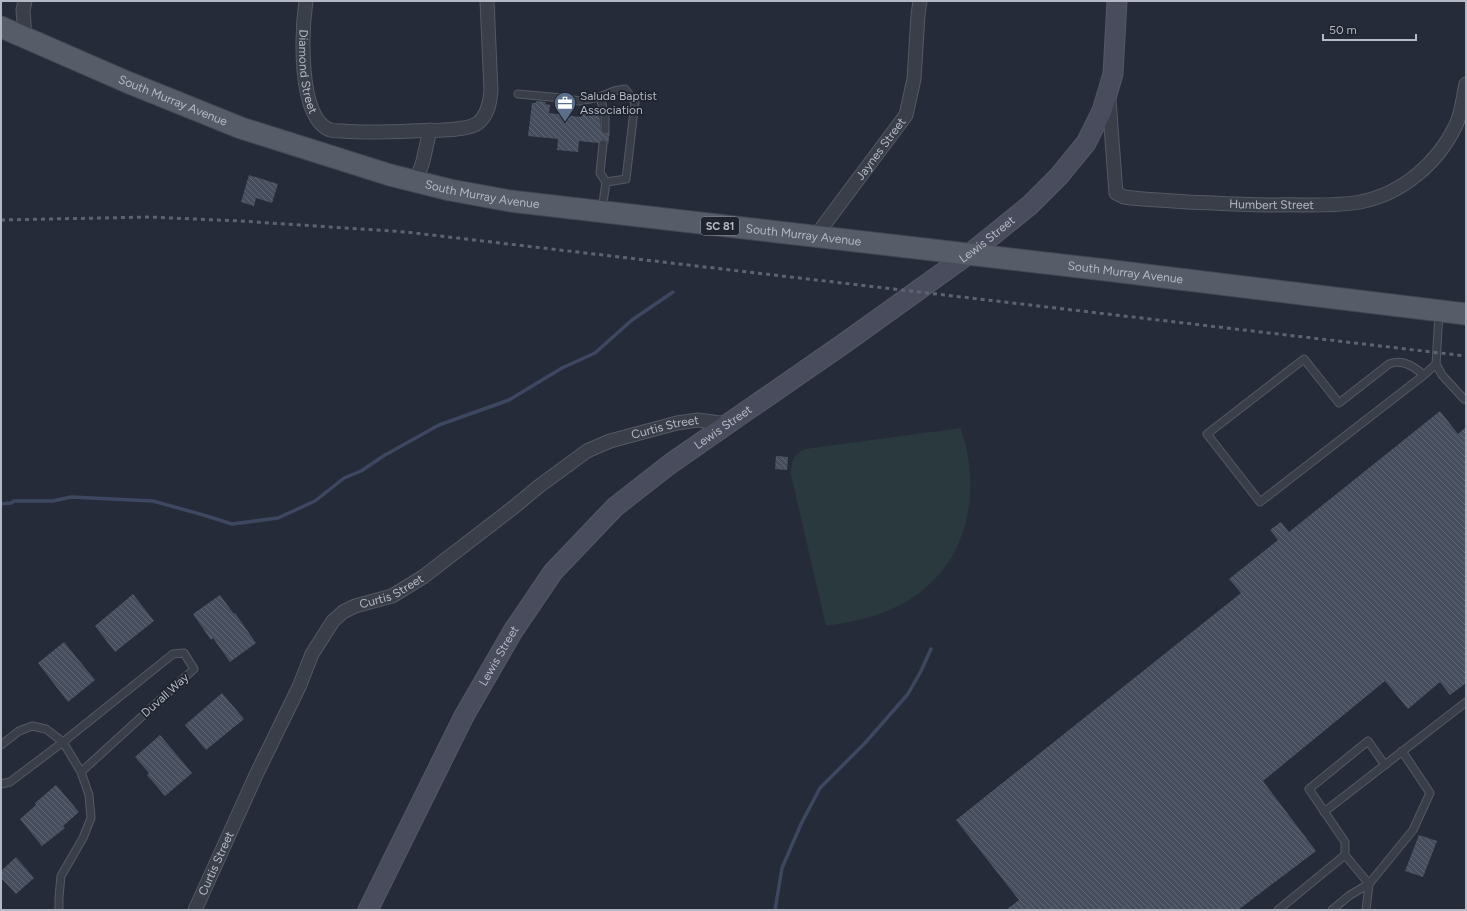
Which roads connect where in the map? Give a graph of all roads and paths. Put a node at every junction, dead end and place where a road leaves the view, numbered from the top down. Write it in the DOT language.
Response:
graph roads {
  1 [pos="25,1"];
  2 [pos="306,1"];
  3 [pos="487,1"];
  4 [pos="920,1"];
  5 [pos="1117,1"];
  6 [pos="1,27"];
  7 [pos="25,37"];
  8 [pos="1466,84"];
  9 [pos="1108,92"];
  10 [pos="518,94"];
  11 [pos="600,97"];
  12 [pos="430,130"];
  13 [pos="605,130"];
  14 [pos="603,144"];
  15 [pos="416,182"];
  16 [pos="606,182"];
  17 [pos="602,212"];
  18 [pos="815,237"];
  19 [pos="968,254"];
  20 [pos="1439,311"];
  21 [pos="1466,314"];
  22 [pos="1436,364"];
  23 [pos="1424,375"];
  24 [pos="1466,400"];
  25 [pos="727,424"];
  26 [pos="1466,702"];
  27 [pos="63,742"];
  28 [pos="1,745"];
  29 [pos="1402,751"];
  30 [pos="1385,765"];
  31 [pos="81,772"];
  32 [pos="1,784"];
  33 [pos="1324,812"];
  34 [pos="1345,855"];
  35 [pos="1369,884"];
  36 [pos="59,910"];
  37 [pos="195,910"];
  38 [pos="368,910"];
  39 [pos="1278,910"];
  40 [pos="1332,910"];
  41 [pos="1366,910"];
  1 -- 7 [label="street"];
  2 -- 12 [label="street, Diamond Street"];
  3 -- 12 [label="street, Diamond Street"];
  4 -- 18 [label="street, Jaynes Street"];
  5 -- 9 [label="street, Lewis Street"];
  6 -- 7 [label="main road, South Murray Avenue / SC 81"];
  7 -- 15 [label="main road, South Murray Avenue / SC 81"];
  8 -- 9 [label="street, Humbert Street"];
  9 -- 19 [label="street, Lewis Street"];
  10 -- 11 [label="lane"];
  11 -- 13 [label="lane"];
  11 -- 16 [label="lane"];
  12 -- 15 [label="street"];
  14 -- 16 [label="lane"];
  15 -- 17 [label="main road, South Murray Avenue / SC 81"];
  16 -- 17 [label="lane"];
  17 -- 18 [label="main road, South Murray Avenue / SC 81"];
  18 -- 19 [label="main road, South Murray Avenue / SC 81"];
  19 -- 20 [label="main road, South Murray Avenue / SC 81"];
  19 -- 25 [label="street, Lewis Street"];
  20 -- 21 [label="main road, South Murray Avenue / SC 81"];
  20 -- 22 [label="lane"];
  22 -- 23 [label="lane"];
  22 -- 24 [label="lane"];
  23 -- 23 [label="lane"];
  25 -- 37 [label="street, Curtis Street"];
  25 -- 38 [label="street, Lewis Street"];
  26 -- 29 [label="lane"];
  27 -- 28 [label="lane"];
  27 -- 31 [label="lane"];
  27 -- 31 [label="lane, Duvall Way"];
  27 -- 32 [label="lane, Duvall Way"];
  29 -- 30 [label="lane"];
  29 -- 35 [label="lane"];
  30 -- 33 [label="lane"];
  30 -- 33 [label="lane"];
  31 -- 36 [label="lane"];
  33 -- 34 [label="lane"];
  34 -- 35 [label="lane"];
  34 -- 39 [label="lane"];
  35 -- 40 [label="lane"];
  35 -- 41 [label="lane"];
}
